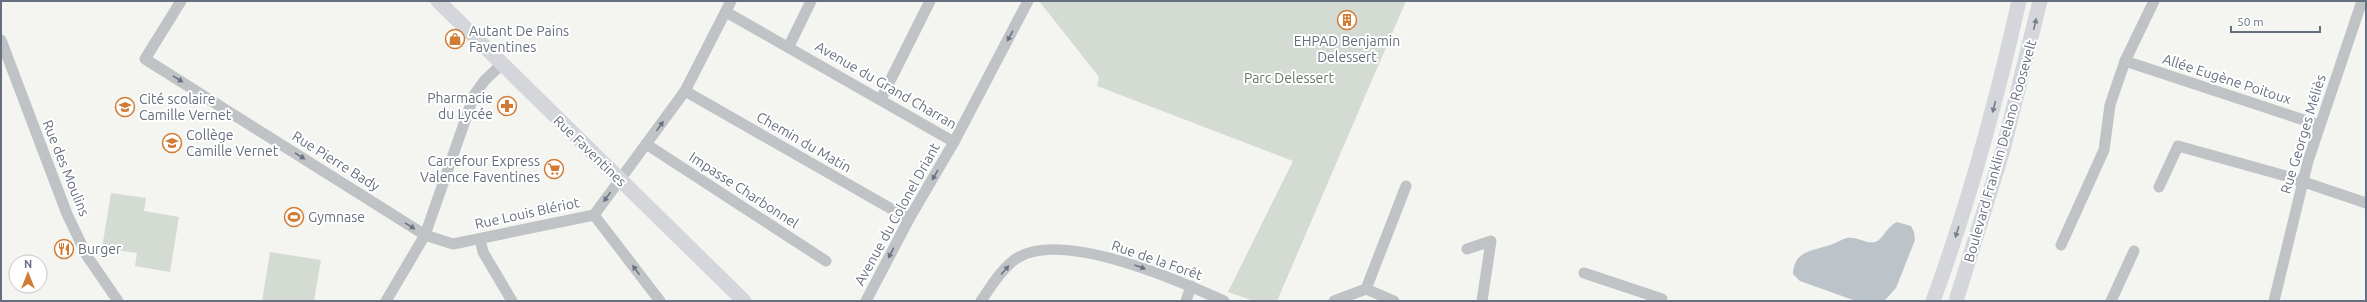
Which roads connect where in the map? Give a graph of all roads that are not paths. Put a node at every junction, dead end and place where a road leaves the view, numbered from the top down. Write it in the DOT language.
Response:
graph roads {
  1 [pos="182,1"];
  2 [pos="438,1"];
  3 [pos="731,1"];
  4 [pos="811,1"];
  5 [pos="930,1"];
  6 [pos="1028,1"];
  7 [pos="2018,1"];
  8 [pos="2040,1"];
  9 [pos="2154,1"];
  10 [pos="2362,1"];
  11 [pos="726,12"];
  12 [pos="1,40"];
  13 [pos="789,46"];
  14 [pos="2125,61"];
  15 [pos="502,65"];
  16 [pos="685,91"];
  17 [pos="881,99"];
  18 [pos="2319,125"];
  19 [pos="954,142"];
  20 [pos="646,144"];
  21 [pos="619,180"];
  22 [pos="2302,183"];
  23 [pos="1406,186"];
  24 [pos="2159,187"];
  25 [pos="2366,203"];
  26 [pos="594,214"];
  27 [pos="909,219"];
  28 [pos="425,236"];
  29 [pos="480,239"];
  30 [pos="2061,245"];
  31 [pos="1467,249"];
  32 [pos="2134,251"];
  33 [pos="826,261"];
  34 [pos="1584,273"];
  35 [pos="1191,286"];
  36 [pos="1366,288"];
  37 [pos="118,301"];
  38 [pos="386,301"];
  39 [pos="512,301"];
  40 [pos="660,301"];
  41 [pos="744,301"];
  42 [pos="866,301"];
  43 [pos="980,301"];
  44 [pos="1186,301"];
  45 [pos="1224,301"];
  46 [pos="1334,301"];
  47 [pos="1394,301"];
  48 [pos="1482,301"];
  49 [pos="1661,301"];
  50 [pos="1933,301"];
  51 [pos="1956,301"];
  52 [pos="2111,301"];
  53 [pos="2274,301"];
  1 -- 28 [label="street, Rue Pierre Bady, one-way"];
  2 -- 15 [label="main road, Rue Faventines"];
  3 -- 11 [label="street, Rue Louis Blériot"];
  4 -- 13 [label="street"];
  5 -- 17 [label="street"];
  6 -- 19 [label="street, Avenue du Grand Charran, one-way"];
  7 -- 50 [label="main road, Boulevard Franklin Delano Roosevelt, one-way"];
  51 -- 8 [label="main road, Boulevard Franklin Delano Roosevelt, one-way"];
  9 -- 14 [label="street"];
  10 -- 18 [label="street, Rue Georges Méliès"];
  11 -- 13 [label="street, Avenue du Grand Charran"];
  11 -- 16 [label="street, Rue Louis Blériot"];
  12 -- 37 [label="street, Rue des Moulins"];
  13 -- 17 [label="street, Avenue du Grand Charran"];
  14 -- 18 [label="street, Allée Eugène Poitoux"];
  14 -- 30 [label="street"];
  15 -- 21 [label="main road, Rue Faventines"];
  15 -- 28 [label="street"];
  20 -- 16 [label="street, Rue Louis Blériot, one-way"];
  16 -- 27 [label="street, Chemin du Matin"];
  17 -- 19 [label="street, Avenue du Grand Charran"];
  18 -- 22 [label="street, Rue Georges Méliès"];
  19 -- 27 [label="street, Avenue du Colonel Driant, one-way"];
  20 -- 21 [label="street, Rue Louis Blériot"];
  20 -- 33 [label="street, Impasse Charbonnel"];
  21 -- 26 [label="street, Rue Louis Blériot, one-way"];
  21 -- 41 [label="main road, Rue Faventines"];
  22 -- 24 [label="street"];
  22 -- 25 [label="street"];
  22 -- 53 [label="street, Rue Georges Méliès"];
  23 -- 36 [label="street"];
  26 -- 29 [label="street, Rue Louis Blériot"];
  40 -- 26 [label="street, one-way"];
  27 -- 42 [label="street, Avenue du Colonel Driant, one-way"];
  28 -- 29 [label="street, Rue Louis Blériot"];
  28 -- 38 [label="street"];
  29 -- 39 [label="street"];
  31 -- 48 [label="street"];
  32 -- 52 [label="street"];
  34 -- 49 [label="street"];
  43 -- 35 [label="street, Rue de la Forêt, one-way"];
  35 -- 44 [label="street"];
  35 -- 45 [label="street, Rue de la Forêt"];
  36 -- 46 [label="street"];
  36 -- 47 [label="street"];
}
